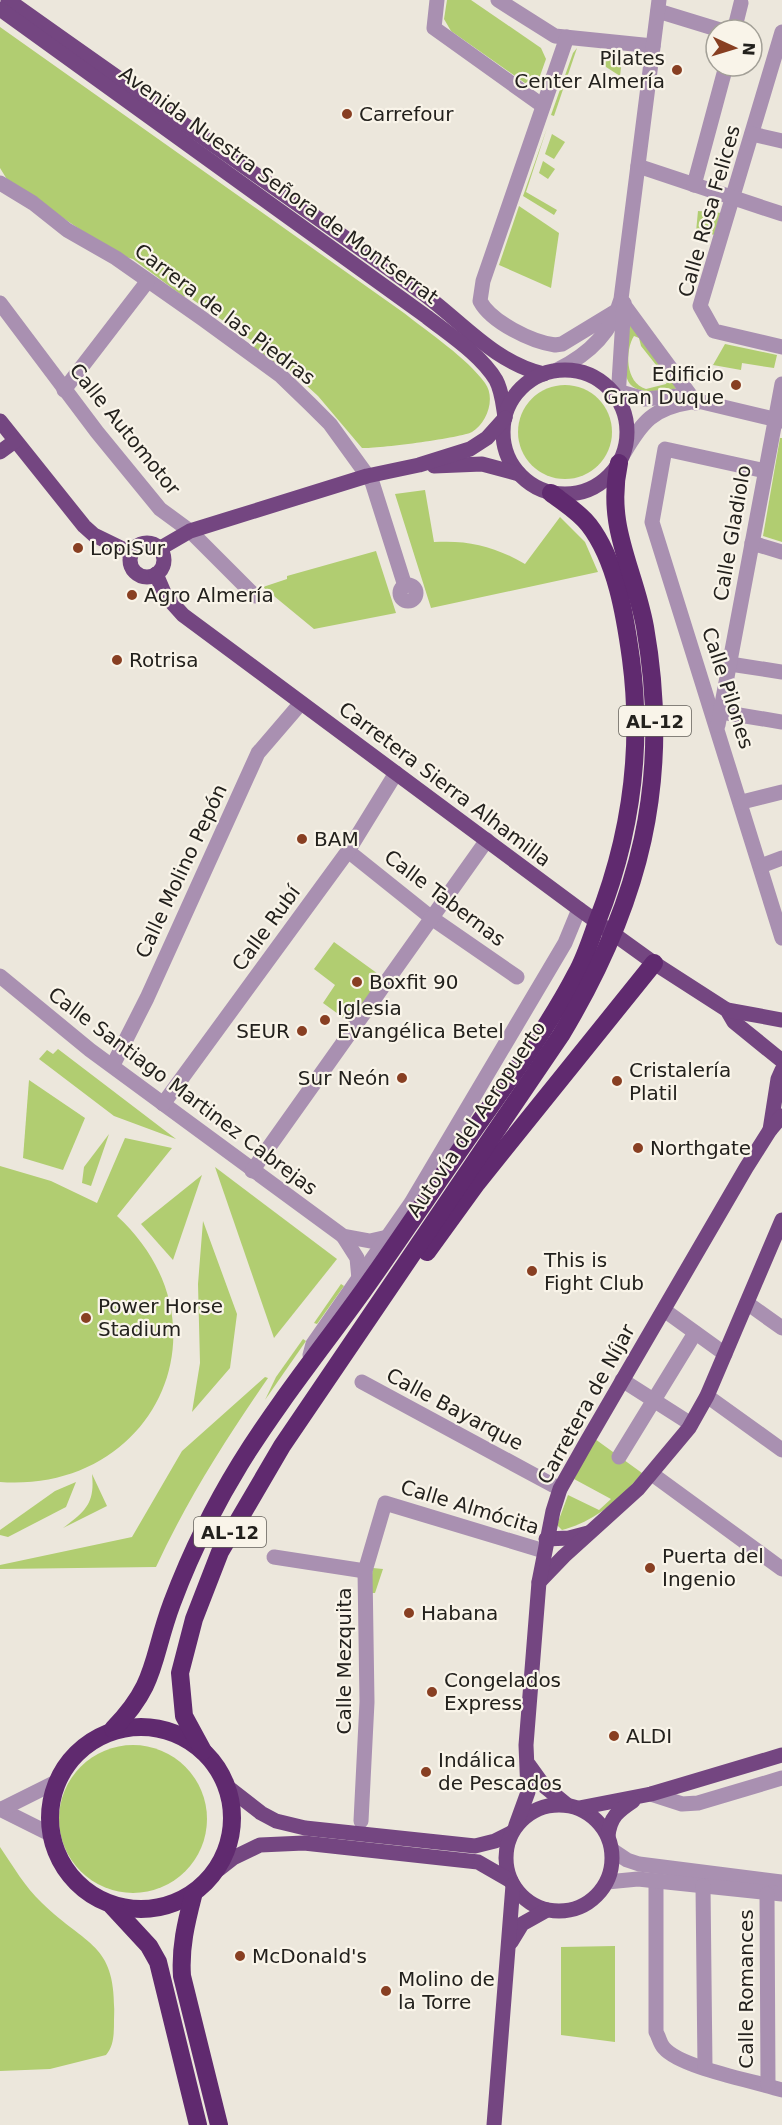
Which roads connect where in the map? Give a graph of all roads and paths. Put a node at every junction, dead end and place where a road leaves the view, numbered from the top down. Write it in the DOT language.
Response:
graph roads {
  1 [pos="8,0"];
  2 [pos="437,0"];
  3 [pos="498,0"];
  4 [pos="741,3"];
  5 [pos="659,5"];
  6 [pos="0,9"];
  7 [pos="740,18"];
  8 [pos="704,23"];
  9 [pos="782,32"];
  10 [pos="561,36"];
  11 [pos="653,46"];
  12 [pos="780,50"];
  13 [pos="723,78"];
  14 [pos="543,106"];
  15 [pos="753,134"];
  16 [pos="782,141"];
  17 [pos="638,166"];
  18 [pos="0,183"];
  19 [pos="694,185"];
  20 [pos="732,198"];
  21 [pos="782,214"];
  22 [pos="147,282"];
  23 [pos="0,303"];
  24 [pos="621,307"];
  25 [pos="782,347"];
  26 [pos="551,372"];
  27 [pos="782,384"];
  28 [pos="64,390"];
  29 [pos="615,393"];
  30 [pos="695,402"];
  31 [pos="505,418"];
  32 [pos="778,420"];
  33 [pos="0,421"];
  34 [pos="15,441"];
  35 [pos="0,452"];
  36 [pos="621,458"];
  37 [pos="419,465"];
  38 [pos="765,471"];
  39 [pos="519,474"];
  40 [pos="367,476"];
  41 [pos="551,493"];
  42 [pos="190,531"];
  43 [pos="752,543"];
  44 [pos="159,549"];
  45 [pos="782,552"];
  46 [pos="131,553"];
  47 [pos="156,574"];
  48 [pos="405,586"];
  49 [pos="255,596"];
  50 [pos="730,664"];
  51 [pos="782,672"];
  52 [pos="301,703"];
  53 [pos="719,719"];
  54 [pos="782,722"];
  55 [pos="396,773"];
  56 [pos="782,792"];
  57 [pos="742,802"];
  58 [pos="487,840"];
  59 [pos="348,851"];
  60 [pos="782,858"];
  61 [pos="761,866"];
  62 [pos="579,909"];
  63 [pos="433,919"];
  64 [pos="597,922"];
  65 [pos="613,934"];
  66 [pos="782,938"];
  67 [pos="654,963"];
  68 [pos="0,976"];
  69 [pos="517,977"];
  70 [pos="727,1010"];
  71 [pos="782,1020"];
  72 [pos="782,1040"];
  73 [pos="113,1065"];
  74 [pos="782,1065"];
  75 [pos="163,1104"];
  76 [pos="782,1116"];
  77 [pos="770,1130"];
  78 [pos="252,1171"];
  79 [pos="782,1221"];
  80 [pos="395,1235"];
  81 [pos="344,1236"];
  82 [pos="359,1287"];
  83 [pos="747,1303"];
  84 [pos="664,1310"];
  85 [pos="782,1328"];
  86 [pos="695,1333"];
  87 [pos="357,1337"];
  88 [pos="725,1354"];
  89 [pos="622,1380"];
  90 [pos="362,1382"];
  91 [pos="707,1396"];
  92 [pos="654,1401"];
  93 [pos="691,1424"];
  94 [pos="782,1450"];
  95 [pos="620,1456"];
  96 [pos="652,1474"];
  97 [pos="560,1489"];
  98 [pos="385,1503"];
  99 [pos="591,1532"];
  100 [pos="545,1545"];
  101 [pos="274,1557"];
  102 [pos="782,1569"];
  103 [pos="365,1571"];
  104 [pos="539,1582"];
  105 [pos="113,1729"];
  106 [pos="203,1751"];
  107 [pos="782,1755"];
  108 [pos="529,1764"];
  109 [pos="782,1778"];
  110 [pos="54,1783"];
  111 [pos="225,1785"];
  112 [pos="646,1795"];
  113 [pos="572,1806"];
  114 [pos="1,1809"];
  115 [pos="361,1821"];
  116 [pos="514,1829"];
  117 [pos="50,1834"];
  118 [pos="610,1843"];
  119 [pos="219,1869"];
  120 [pos="656,1881"];
  121 [pos="607,1882"];
  122 [pos="782,1882"];
  123 [pos="512,1883"];
  124 [pos="703,1886"];
  125 [pos="774,1894"];
  126 [pos="193,1896"];
  127 [pos="112,1906"];
  128 [pos="547,1910"];
  129 [pos="508,1947"];
  130 [pos="705,2067"];
  131 [pos="775,2087"];
  132 [pos="198,2125"];
  133 [pos="219,2125"];
  134 [pos="494,2125"];
  1 -- 26 [label="main road, Avenida Nuestra Señora de Montserrat"];
  2 -- 14 [label="street"];
  3 -- 10 [label="street"];
  4 -- 7 [label="street"];
  5 -- 8 [label="street"];
  5 -- 11 [label="street"];
  6 -- 31 [label="main road, Avenida Nuestra Señora de Montserrat"];
  9 -- 12 [label="street, Calle Rosa Felices"];
  10 -- 11 [label="street"];
  10 -- 14 [label="street"];
  11 -- 17 [label="street"];
  12 -- 15 [label="street, Calle Rosa Felices"];
  13 -- 19 [label="street"];
  14 -- 24 [label="street"];
  15 -- 16 [label="street"];
  15 -- 20 [label="street, Calle Rosa Felices"];
  17 -- 19 [label="street"];
  17 -- 24 [label="street"];
  18 -- 22 [label="street, Carrera de las Piedras"];
  19 -- 20 [label="street"];
  20 -- 21 [label="street"];
  20 -- 25 [label="street, Calle Rosa Felices"];
  22 -- 28 [label="street"];
  22 -- 40 [label="street, Carrera de las Piedras"];
  23 -- 28 [label="street, Calle Automotor"];
  24 -- 26 [label="street"];
  24 -- 29 [label="street"];
  24 -- 30 [label="street"];
  26 -- 29 [label="main road"];
  26 -- 31 [label="main road"];
  27 -- 32 [label="street, Calle Gladiolo"];
  28 -- 42 [label="street, Calle Automotor"];
  29 -- 30 [label="street"];
  29 -- 36 [label="main road"];
  30 -- 32 [label="street"];
  30 -- 36 [label="street"];
  31 -- 37 [label="main road"];
  31 -- 39 [label="main road"];
  32 -- 38 [label="street, Calle Gladiolo"];
  33 -- 34 [label="main road"];
  34 -- 35 [label="main road"];
  34 -- 46 [label="main road"];
  36 -- 41 [label="main road"];
  36 -- 65 [label="highway, Autovía del Aeropuerto / AL-12"];
  37 -- 39 [label="main road"];
  37 -- 40 [label="main road"];
  38 -- 43 [label="street, Calle Gladiolo"];
  38 -- 53 [label="street, Calle Pilones"];
  39 -- 41 [label="main road"];
  40 -- 42 [label="main road"];
  40 -- 48 [label="street, Carrera de las Piedras"];
  41 -- 64 [label="highway, Autovía del Aeropuerto / AL-12"];
  42 -- 44 [label="main road"];
  42 -- 49 [label="street, Calle Automotor"];
  43 -- 45 [label="street"];
  43 -- 50 [label="street, Calle Gladiolo"];
  44 -- 46 [label="main road"];
  44 -- 47 [label="main road"];
  46 -- 47 [label="main road"];
  47 -- 52 [label="main road, Carretera Sierra Alhamilla"];
  50 -- 51 [label="street"];
  50 -- 53 [label="street, Calle Gladiolo"];
  52 -- 55 [label="main road, Carretera Sierra Alhamilla"];
  52 -- 73 [label="street, Calle Molino Pepón"];
  53 -- 54 [label="street"];
  53 -- 57 [label="street, Calle Pilones"];
  55 -- 58 [label="main road, Carretera Sierra Alhamilla"];
  55 -- 59 [label="street, Calle Rubí"];
  56 -- 57 [label="street"];
  57 -- 61 [label="street, Calle Pilones"];
  58 -- 62 [label="main road, Carretera Sierra Alhamilla"];
  58 -- 63 [label="street"];
  59 -- 63 [label="street, Calle Tabernas"];
  59 -- 75 [label="street, Calle Rubí"];
  60 -- 61 [label="street"];
  61 -- 66 [label="street, Calle Pilones"];
  62 -- 64 [label="main road, Carretera Sierra Alhamilla"];
  62 -- 80 [label="street"];
  63 -- 69 [label="street, Calle Tabernas"];
  63 -- 78 [label="street"];
  64 -- 65 [label="main road, Carretera Sierra Alhamilla"];
  64 -- 80 [label="highway, Autovía del Aeropuerto / AL-12"];
  65 -- 67 [label="main road, Carretera Sierra Alhamilla"];
  65 -- 87 [label="highway, Autovía del Aeropuerto / AL-12"];
  67 -- 70 [label="main road, Carretera Sierra Alhamilla"];
  67 -- 87 [label="highway"];
  68 -- 73 [label="street, Calle Santiago Martinez Cabrejas"];
  70 -- 71 [label="main road, Carretera Sierra Alhamilla"];
  70 -- 74 [label="main road, Carretera Sierra Alhamilla"];
  72 -- 74 [label="main road, Carretera de Níjar"];
  73 -- 75 [label="street, Calle Santiago Martinez Cabrejas"];
  74 -- 77 [label="main road, Carretera de Níjar"];
  75 -- 78 [label="street, Calle Santiago Martinez Cabrejas"];
  76 -- 77 [label="main road, Carretera de Níjar"];
  77 -- 84 [label="main road, Carretera de Níjar"];
  78 -- 81 [label="street, Calle Santiago Martinez Cabrejas"];
  79 -- 83 [label="main road"];
  80 -- 81 [label="street, Calle Santiago Martinez Cabrejas"];
  80 -- 82 [label="highway, Autovía del Aeropuerto / AL-12"];
  81 -- 82 [label="street, Calle Santiago Martinez Cabrejas"];
  82 -- 105 [label="highway, Autovía del Aeropuerto / AL-12"];
  83 -- 85 [label="street"];
  83 -- 88 [label="main road"];
  84 -- 86 [label="street"];
  84 -- 89 [label="main road, Carretera de Níjar"];
  86 -- 88 [label="street"];
  86 -- 92 [label="street"];
  87 -- 106 [label="highway, Autovía del Aeropuerto / AL-12"];
  88 -- 91 [label="main road"];
  89 -- 92 [label="street"];
  89 -- 97 [label="main road, Carretera de Níjar"];
  90 -- 97 [label="street, Calle Bayarque"];
  91 -- 93 [label="main road"];
  91 -- 94 [label="street"];
  92 -- 93 [label="street"];
  92 -- 95 [label="street"];
  93 -- 96 [label="main road"];
  96 -- 99 [label="main road"];
  96 -- 102 [label="street"];
  97 -- 100 [label="main road, Carretera de Níjar"];
  98 -- 100 [label="street, Calle Almócita"];
  98 -- 103 [label="street, Calle Mezquita"];
  99 -- 100 [label="main road"];
  99 -- 104 [label="main road"];
  100 -- 104 [label="main road, Carretera de Níjar"];
  101 -- 103 [label="street"];
  103 -- 115 [label="street, Calle Mezquita"];
  104 -- 108 [label="main road, Carretera de Níjar"];
  105 -- 106 [label="highway, AL-12"];
  105 -- 110 [label="highway, AL-12"];
  106 -- 111 [label="highway, AL-12"];
  107 -- 112 [label="main road"];
  108 -- 113 [label="main road"];
  108 -- 116 [label="main road, Carretera de Níjar"];
  109 -- 112 [label="street"];
  110 -- 114 [label="street"];
  110 -- 117 [label="highway, AL-12"];
  111 -- 116 [label="main road"];
  111 -- 119 [label="highway, AL-12"];
  112 -- 113 [label="main road"];
  112 -- 118 [label="main road"];
  113 -- 116 [label="main road"];
  113 -- 118 [label="main road"];
  114 -- 117 [label="street"];
  116 -- 123 [label="main road"];
  117 -- 127 [label="highway, AL-12"];
  118 -- 121 [label="main road"];
  118 -- 122 [label="street"];
  119 -- 123 [label="main road"];
  119 -- 126 [label="highway, AL-12"];
  120 -- 121 [label="street"];
  120 -- 124 [label="street"];
  120 -- 130 [label="street"];
  121 -- 128 [label="main road"];
  123 -- 128 [label="main road"];
  123 -- 129 [label="main road"];
  124 -- 125 [label="street"];
  124 -- 130 [label="street"];
  125 -- 131 [label="street, Calle Romances"];
  126 -- 127 [label="highway, AL-12"];
  126 -- 133 [label="highway, AL-12"];
  127 -- 132 [label="highway, AL-12"];
  128 -- 129 [label="main road"];
  129 -- 134 [label="main road"];
  130 -- 131 [label="street"];
}
